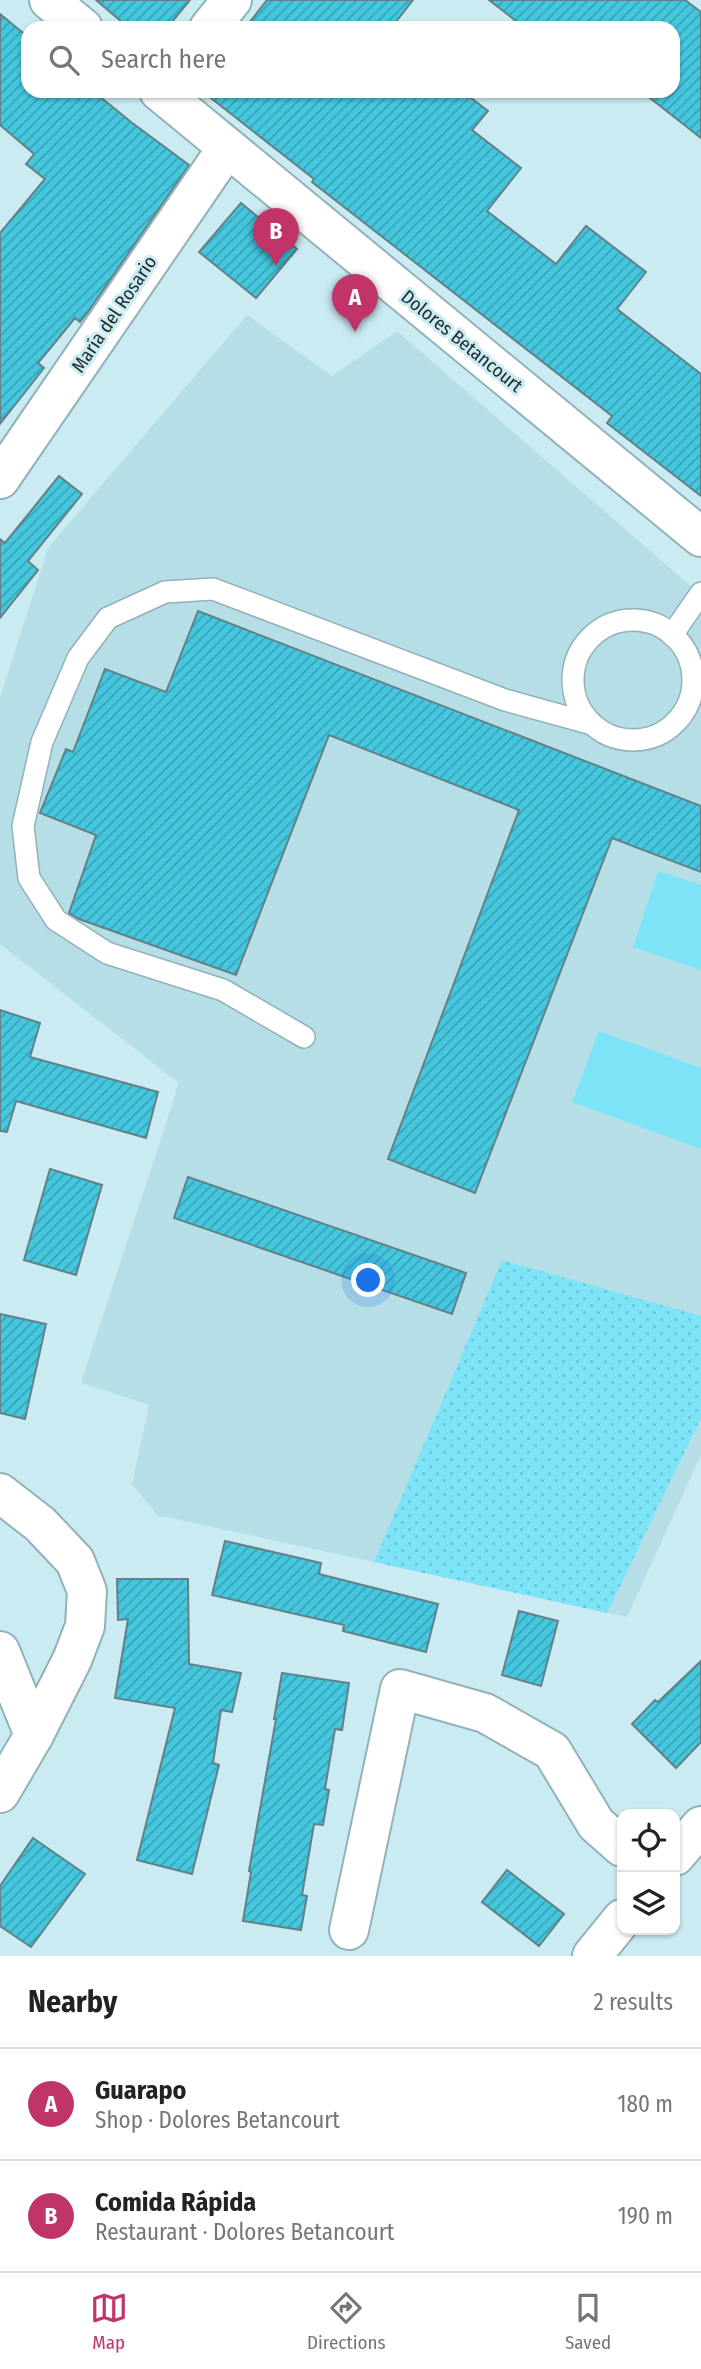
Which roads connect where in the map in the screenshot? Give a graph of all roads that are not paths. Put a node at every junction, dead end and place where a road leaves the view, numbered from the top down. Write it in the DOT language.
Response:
graph roads {
  1 [pos="49,0"];
  2 [pos="232,0"];
  3 [pos="74,21"];
  4 [pos="215,21"];
  5 [pos="167,98"];
  6 [pos="227,148"];
  7 [pos="0,479"];
  8 [pos="701,537"];
  9 [pos="701,593"];
  10 [pos="672,635"];
  11 [pos="592,724"];
  12 [pos="304,1037"];
  13 [pos="0,1493"];
  14 [pos="0,1651"];
  15 [pos="34,1735"];
  16 [pos="0,1793"];
  17 [pos="701,1826"];
  18 [pos="617,1843"];
  19 [pos="680,1850"];
  20 [pos="617,1925"];
  21 [pos="349,1930"];
  22 [pos="592,1956"];
  1 -- 3 [label="street"];
  2 -- 4 [label="street"];
  5 -- 6 [label="street, Dolores Betancourt"];
  6 -- 7 [label="street, María del Rosario"];
  6 -- 8 [label="street, Dolores Betancourt"];
  9 -- 10 [label="lane"];
  10 -- 11 [label="lane"];
  10 -- 11 [label="lane"];
  11 -- 12 [label="lane"];
  13 -- 15 [label="street"];
  14 -- 15 [label="street"];
  15 -- 16 [label="street"];
  17 -- 19 [label="street"];
  18 -- 21 [label="street"];
  20 -- 22 [label="street"];
}
